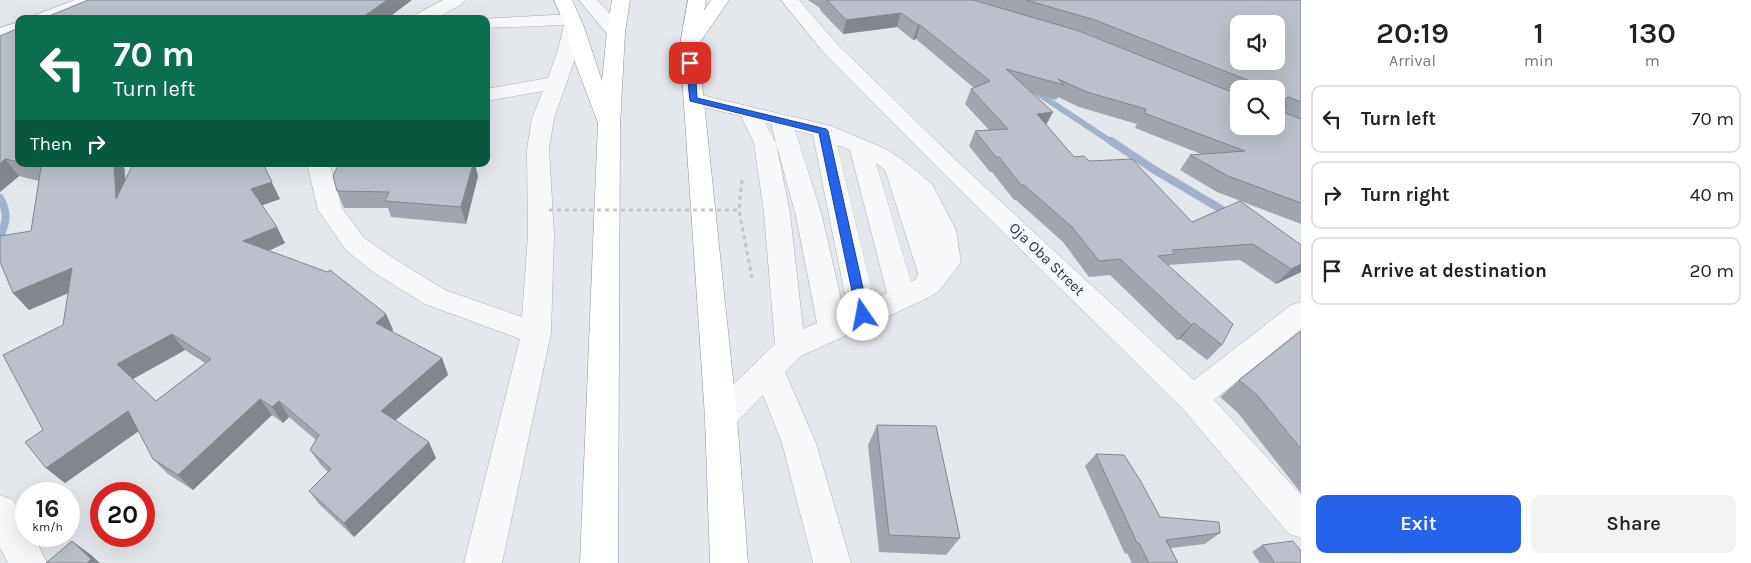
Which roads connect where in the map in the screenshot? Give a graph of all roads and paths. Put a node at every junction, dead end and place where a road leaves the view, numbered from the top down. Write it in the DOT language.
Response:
graph roads {
  1 [pos="91,0"];
  2 [pos="456,0"];
  3 [pos="621,0"];
  4 [pos="696,0"];
  5 [pos="720,0"];
  6 [pos="790,0"];
  7 [pos="589,1"];
  8 [pos="543,5"];
  9 [pos="569,14"];
  10 [pos="52,15"];
  11 [pos="428,15"];
  12 [pos="490,23"];
  13 [pos="15,32"];
  14 [pos="616,32"];
  15 [pos="7,42"];
  16 [pos="690,45"];
  17 [pos="557,82"];
  18 [pos="490,94"];
  19 [pos="693,99"];
  20 [pos="749,112"];
  21 [pos="781,122"];
  22 [pos="609,126"];
  23 [pos="823,131"];
  24 [pos="860,146"];
  25 [pos="320,167"];
  26 [pos="549,210"];
  27 [pos="739,210"];
  28 [pos="902,298"];
  29 [pos="1301,313"];
  30 [pos="863,315"];
  31 [pos="833,328"];
  32 [pos="536,333"];
  33 [pos="780,360"];
  34 [pos="1193,399"];
  35 [pos="721,417"];
  36 [pos="0,512"];
  37 [pos="1301,520"];
  38 [pos="28,563"];
  39 [pos="484,563"];
  40 [pos="599,563"];
  41 [pos="729,563"];
  42 [pos="832,563"];
  1 -- 10 [label="street"];
  2 -- 11 [label="street"];
  3 -- 14 [label="highway"];
  4 -- 16 [label="highway"];
  5 -- 16 [label="highway"];
  6 -- 34 [label="street, Oja Oba Street"];
  7 -- 14 [label="street"];
  8 -- 9 [label="street"];
  9 -- 12 [label="street"];
  9 -- 17 [label="street"];
  9 -- 22 [label="highway"];
  13 -- 15 [label="street"];
  14 -- 22 [label="highway"];
  16 -- 19 [label="highway"];
  17 -- 18 [label="street"];
  17 -- 32 [label="street"];
  19 -- 20 [label="street"];
  19 -- 35 [label="highway"];
  20 -- 21 [label="street"];
  20 -- 33 [label="street"];
  21 -- 23 [label="street"];
  21 -- 31 [label="street"];
  22 -- 40 [label="highway"];
  23 -- 24 [label="street"];
  23 -- 30 [label="street"];
  24 -- 28 [label="street"];
  24 -- 28 [label="street"];
  25 -- 32 [label="street"];
  26 -- 27 [label="path, bridge"];
  28 -- 30 [label="street"];
  29 -- 34 [label="street"];
  30 -- 31 [label="street"];
  31 -- 33 [label="street"];
  32 -- 39 [label="street"];
  33 -- 35 [label="street"];
  33 -- 42 [label="street"];
  34 -- 37 [label="street, Oja Oba Street"];
  35 -- 41 [label="highway"];
  36 -- 38 [label="street"];
}
